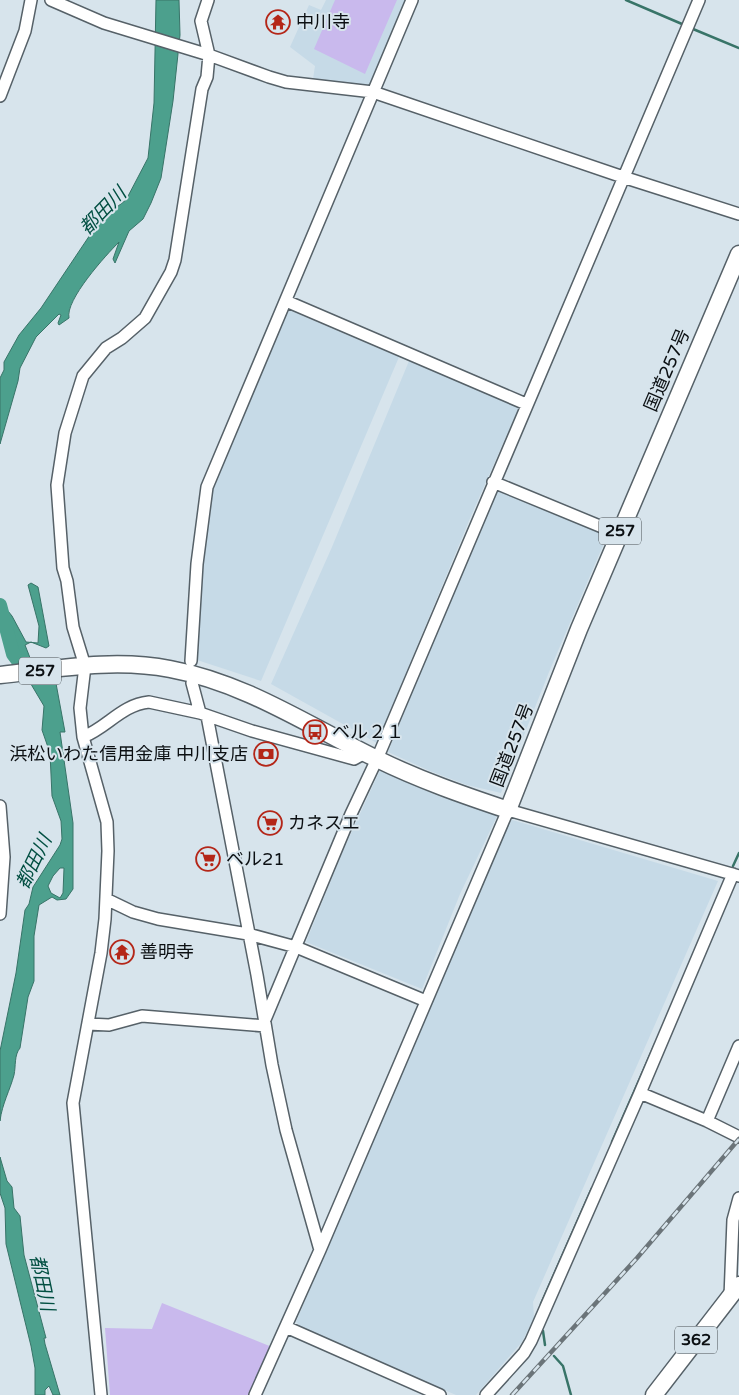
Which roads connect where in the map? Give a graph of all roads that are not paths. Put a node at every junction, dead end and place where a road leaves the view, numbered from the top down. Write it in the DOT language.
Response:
graph roads {
  1 [pos="32,0"];
  2 [pos="51,0"];
  3 [pos="208,0"];
  4 [pos="412,0"];
  5 [pos="699,0"];
  6 [pos="204,54"];
  7 [pos="373,92"];
  8 [pos="0,96"];
  9 [pos="623,177"];
  10 [pos="739,214"];
  11 [pos="739,254"];
  12 [pos="286,301"];
  13 [pos="526,404"];
  14 [pos="493,482"];
  15 [pos="619,534"];
  16 [pos="191,661"];
  17 [pos="82,666"];
  18 [pos="0,675"];
  19 [pos="192,683"];
  20 [pos="203,714"];
  21 [pos="83,737"];
  22 [pos="371,756"];
  23 [pos="0,806"];
  24 [pos="508,810"];
  25 [pos="736,875"];
  26 [pos="106,899"];
  27 [pos="0,914"];
  28 [pos="248,934"];
  29 [pos="296,947"];
  30 [pos="426,1001"];
  31 [pos="88,1024"];
  32 [pos="265,1024"];
  33 [pos="739,1046"];
  34 [pos="640,1093"];
  35 [pos="707,1121"];
  36 [pos="739,1137"];
  37 [pos="739,1198"];
  38 [pos="320,1250"];
  39 [pos="734,1291"];
  40 [pos="286,1327"];
  41 [pos="100,1395"];
  42 [pos="255,1395"];
  43 [pos="440,1395"];
  44 [pos="486,1395"];
  45 [pos="654,1395"];
  1 -- 8 [label="street"];
  2 -- 6 [label="street"];
  3 -- 6 [label="street"];
  4 -- 7 [label="street"];
  5 -- 9 [label="street"];
  6 -- 7 [label="street"];
  6 -- 17 [label="street"];
  7 -- 9 [label="street"];
  7 -- 12 [label="street"];
  9 -- 10 [label="street"];
  9 -- 13 [label="street"];
  11 -- 15 [label="highway, 国道257号 / 257"];
  12 -- 13 [label="street"];
  12 -- 16 [label="street"];
  13 -- 14 [label="street"];
  14 -- 15 [label="street"];
  14 -- 22 [label="street"];
  15 -- 24 [label="highway, 国道257号 / 257"];
  17 -- 18 [label="highway, 国道257号 / 257"];
  17 -- 21 [label="street"];
  17 -- 22 [label="highway, 国道257号 / 257"];
  19 -- 20 [label="street"];
  20 -- 21 [label="street"];
  20 -- 22 [label="street"];
  20 -- 28 [label="street"];
  21 -- 26 [label="street"];
  22 -- 24 [label="highway, 国道257号 / 257"];
  22 -- 29 [label="street"];
  23 -- 27 [label="street"];
  24 -- 25 [label="street"];
  24 -- 30 [label="street"];
  25 -- 34 [label="street"];
  26 -- 28 [label="street"];
  26 -- 31 [label="street"];
  28 -- 29 [label="street"];
  28 -- 32 [label="street"];
  29 -- 30 [label="street"];
  29 -- 32 [label="street"];
  30 -- 38 [label="street"];
  31 -- 32 [label="street"];
  31 -- 41 [label="street"];
  32 -- 38 [label="street"];
  33 -- 35 [label="street"];
  34 -- 35 [label="street"];
  34 -- 44 [label="street"];
  35 -- 36 [label="street"];
  37 -- 39 [label="street"];
  38 -- 40 [label="street"];
  39 -- 45 [label="highway, 362"];
  40 -- 42 [label="street"];
  40 -- 43 [label="street"];
}
